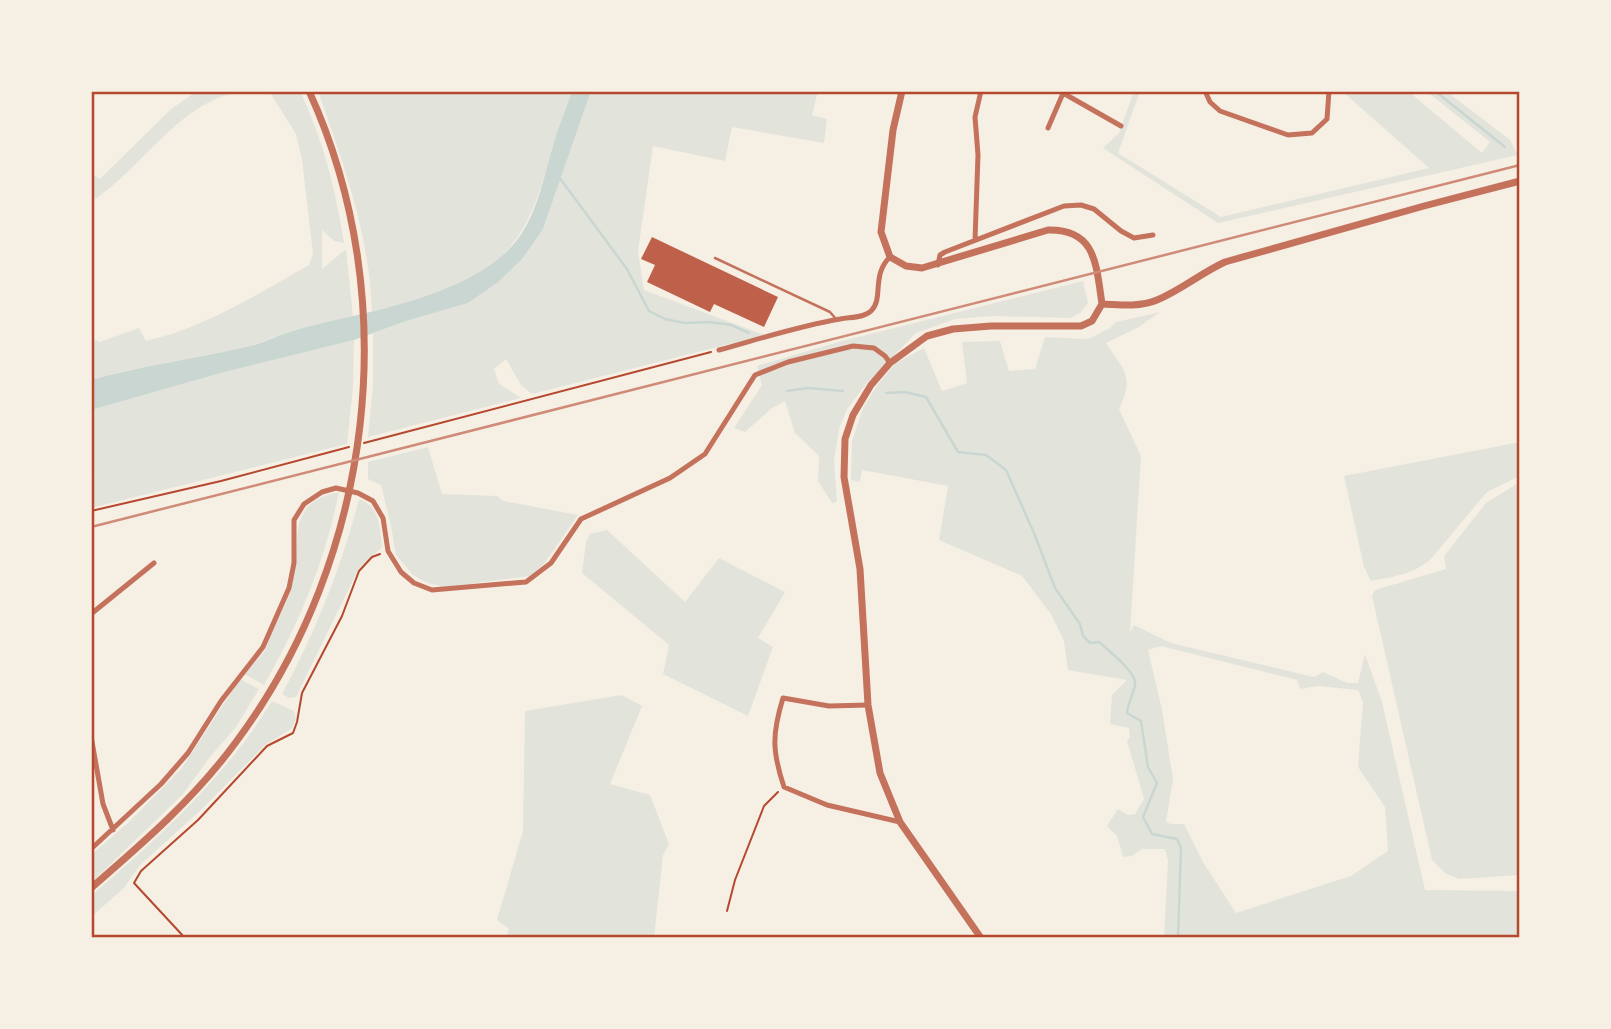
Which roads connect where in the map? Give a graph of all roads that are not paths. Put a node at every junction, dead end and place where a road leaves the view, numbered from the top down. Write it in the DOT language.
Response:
graph roads {
  1 [pos="309,91"];
  2 [pos="902,91"];
  3 [pos="981,91"];
  4 [pos="1205,91"];
  5 [pos="1329,91"];
  6 [pos="1063,92"];
  7 [pos="1121,125"];
  8 [pos="1048,128"];
  9 [pos="1520,181"];
  10 [pos="1153,234"];
  11 [pos="975,240"];
  12 [pos="890,257"];
  13 [pos="715,258"];
  14 [pos="938,265"];
  15 [pos="1102,304"];
  16 [pos="834,320"];
  17 [pos="719,350"];
  18 [pos="890,363"];
  19 [pos="154,563"];
  20 [pos="91,614"];
  21 [pos="868,705"];
  22 [pos="91,736"];
  23 [pos="900,822"];
  24 [pos="113,830"];
  25 [pos="91,849"];
  26 [pos="91,888"];
  27 [pos="981,938"];
  1 -- 26 [label="street"];
  2 -- 12 [label="street"];
  3 -- 11 [label="street"];
  4 -- 5 [label="street"];
  6 -- 7 [label="street"];
  6 -- 8 [label="street"];
  9 -- 15 [label="street"];
  10 -- 11 [label="street"];
  11 -- 14 [label="street"];
  12 -- 14 [label="street"];
  12 -- 16 [label="street"];
  13 -- 16 [label="lane"];
  14 -- 15 [label="street"];
  15 -- 18 [label="street"];
  16 -- 17 [label="street"];
  18 -- 21 [label="street"];
  18 -- 24 [label="street"];
  19 -- 20 [label="street"];
  21 -- 23 [label="street"];
  21 -- 23 [label="street"];
  22 -- 24 [label="street"];
  23 -- 27 [label="street"];
  24 -- 25 [label="street"];
}
